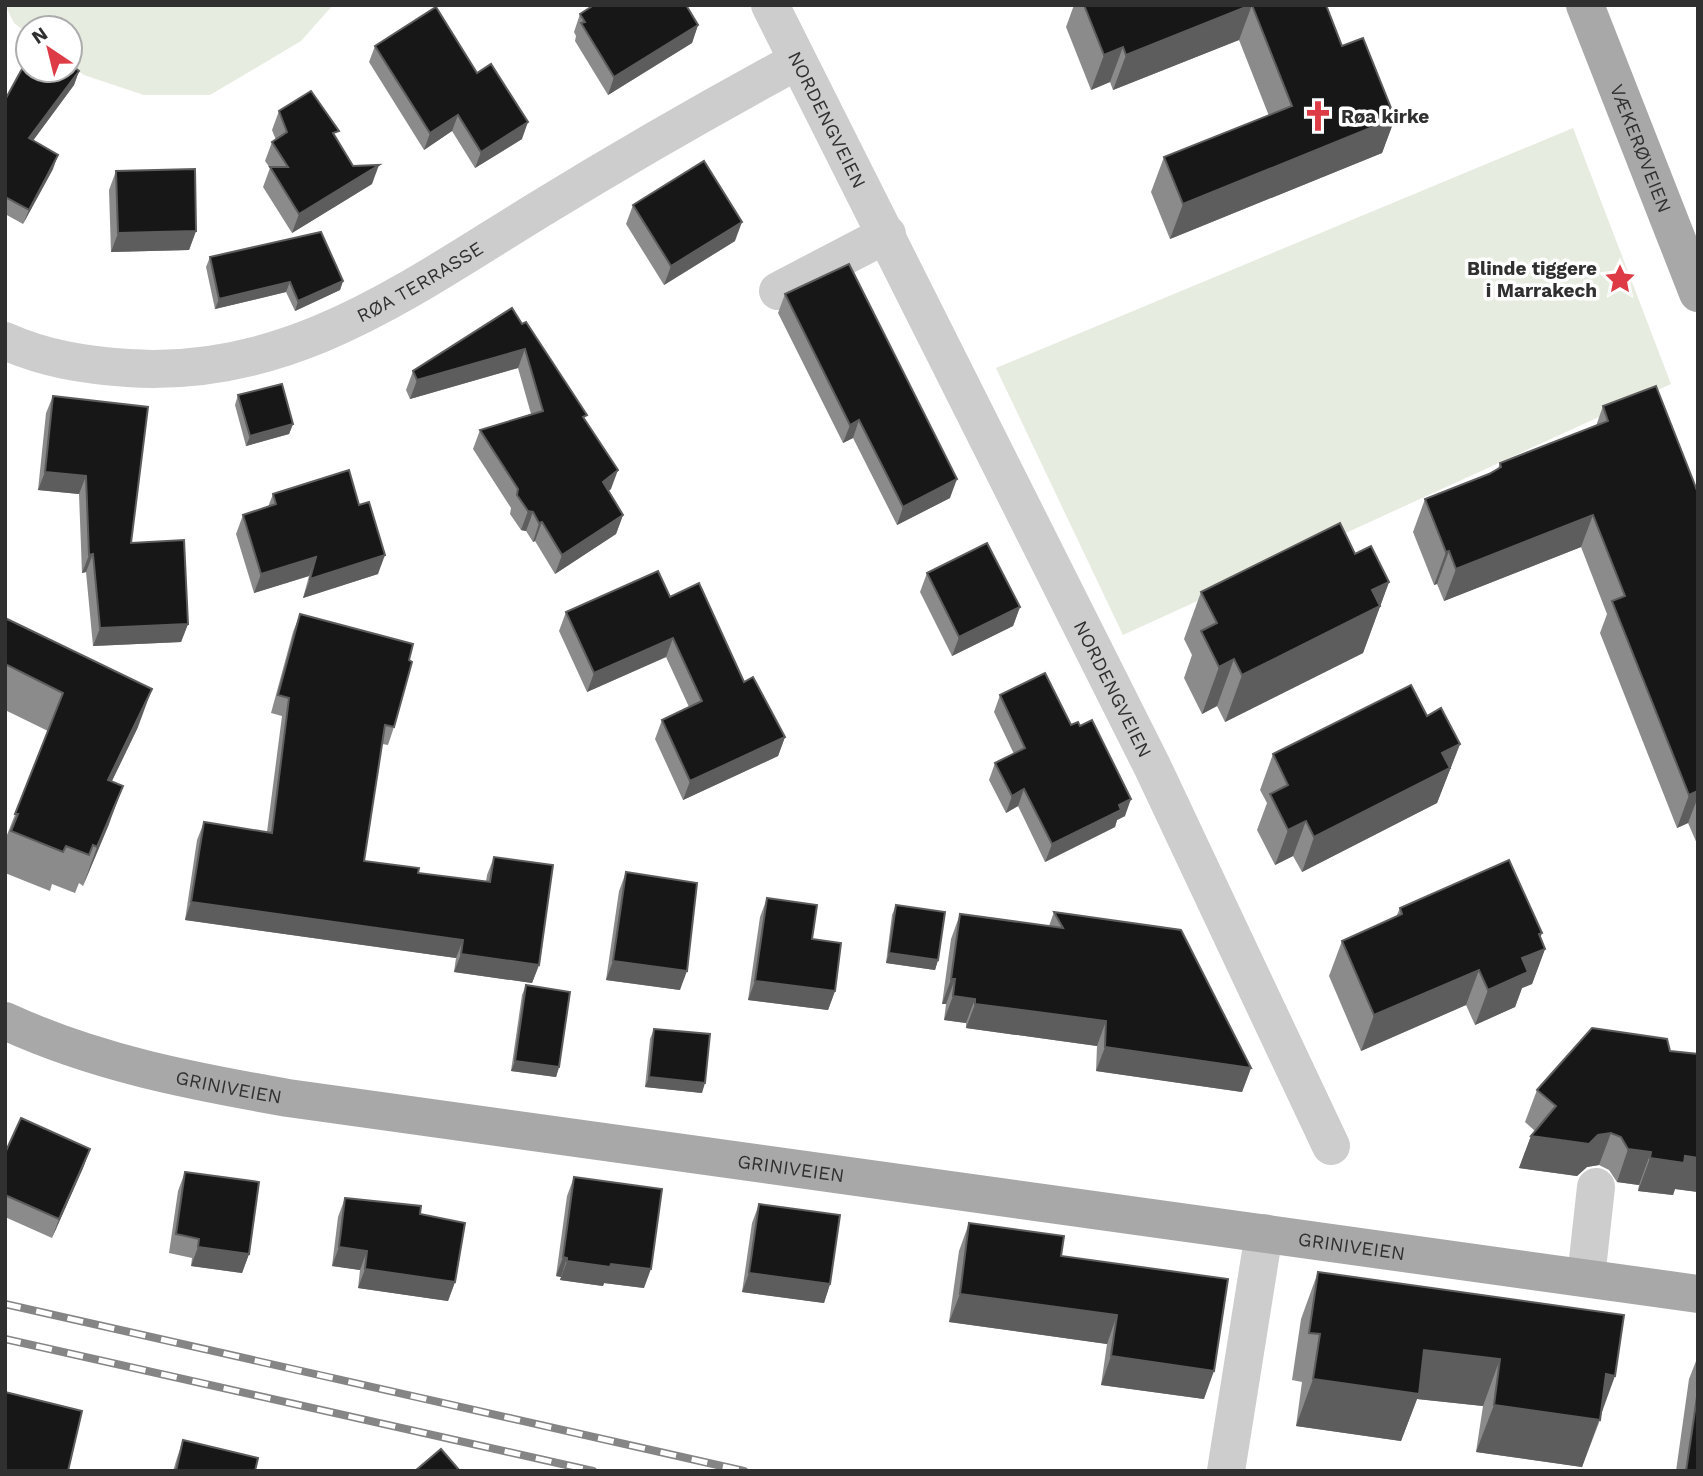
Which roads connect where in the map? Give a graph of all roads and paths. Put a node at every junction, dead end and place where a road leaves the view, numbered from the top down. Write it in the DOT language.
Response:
graph roads {
  1 [pos="770,5"];
  2 [pos="1585,5"];
  3 [pos="797,61"];
  4 [pos="887,234"];
  5 [pos="778,291"];
  6 [pos="1698,293"];
  7 [pos="5,341"];
  8 [pos="5,1021"];
  9 [pos="1332,1146"];
  10 [pos="1596,1187"];
  11 [pos="1264,1233"];
  12 [pos="1586,1278"];
  13 [pos="1698,1294"];
  14 [pos="1226,1471"];
  1 -- 3 [label="street, NORDENGVEIEN"];
  2 -- 6 [label="main road, VÆKERØVEIEN"];
  3 -- 4 [label="street, NORDENGVEIEN"];
  3 -- 7 [label="street, RØA TERRASSE"];
  4 -- 5 [label="street"];
  4 -- 9 [label="street, NORDENGVEIEN"];
  8 -- 11 [label="main road, GRINIVEIEN"];
  10 -- 12 [label="street"];
  11 -- 12 [label="main road, GRINIVEIEN"];
  11 -- 14 [label="street"];
  12 -- 13 [label="main road, GRINIVEIEN"];
}
